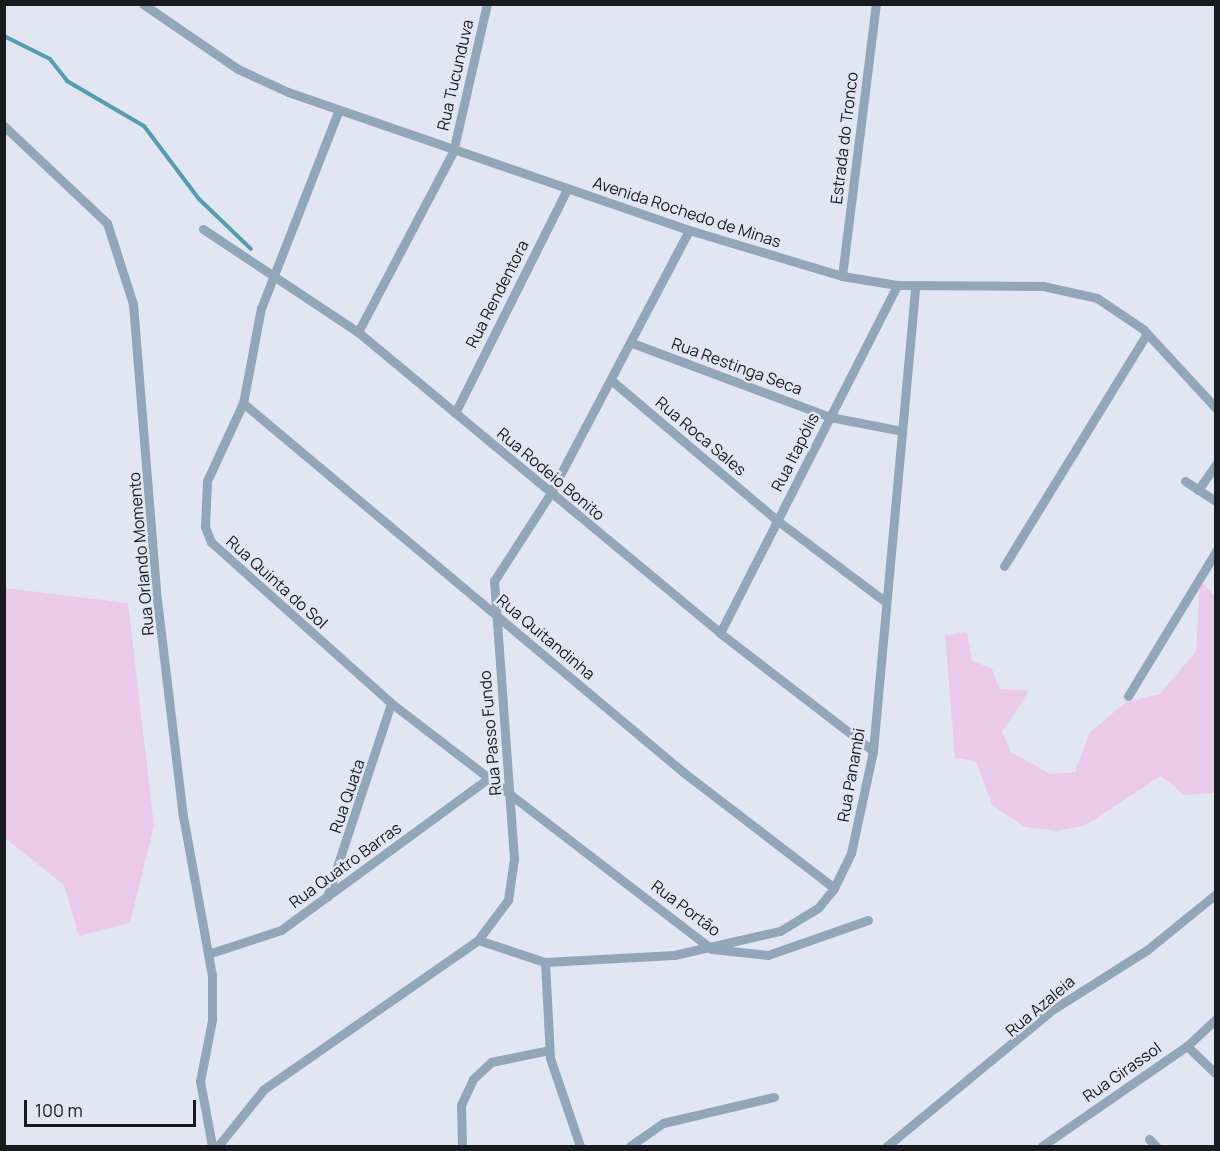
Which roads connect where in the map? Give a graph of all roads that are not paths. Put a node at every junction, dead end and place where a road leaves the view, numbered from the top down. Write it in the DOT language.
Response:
graph roads {
  1 [pos="143,4"];
  2 [pos="487,4"];
  3 [pos="876,4"];
  4 [pos="338,112"];
  5 [pos="4,126"];
  6 [pos="453,152"];
  7 [pos="567,189"];
  8 [pos="203,229"];
  9 [pos="689,230"];
  10 [pos="277,275"];
  11 [pos="842,276"];
  12 [pos="897,285"];
  13 [pos="915,287"];
  14 [pos="358,332"];
  15 [pos="1148,334"];
  16 [pos="632,343"];
  17 [pos="611,380"];
  18 [pos="243,403"];
  19 [pos="1215,408"];
  20 [pos="455,413"];
  21 [pos="830,417"];
  22 [pos="902,431"];
  23 [pos="1215,464"];
  24 [pos="1185,481"];
  25 [pos="1198,490"];
  26 [pos="550,494"];
  27 [pos="1215,501"];
  28 [pos="778,520"];
  29 [pos="1215,551"];
  30 [pos="1004,566"];
  31 [pos="886,602"];
  32 [pos="492,612"];
  33 [pos="720,633"];
  34 [pos="1128,696"];
  35 [pos="391,703"];
  36 [pos="873,751"];
  37 [pos="489,778"];
  38 [pos="511,795"];
  39 [pos="834,888"];
  40 [pos="1215,894"];
  41 [pos="327,897"];
  42 [pos="868,920"];
  43 [pos="478,940"];
  44 [pos="711,949"];
  45 [pos="207,954"];
  46 [pos="545,962"];
  47 [pos="1215,1019"];
  48 [pos="1187,1046"];
  49 [pos="549,1050"];
  50 [pos="1215,1074"];
  51 [pos="774,1097"];
  52 [pos="898,1143"];
  53 [pos="212,1146"];
  54 [pos="218,1146"];
  55 [pos="462,1146"];
  56 [pos="580,1146"];
  57 [pos="630,1146"];
  58 [pos="886,1146"];
  59 [pos="1042,1146"];
  1 -- 4 [label="street, Avenida Rochedo de Minas"];
  2 -- 6 [label="street, Rua Tucunduva"];
  3 -- 11 [label="street, Estrada do Tronco"];
  4 -- 6 [label="street, Avenida Rochedo de Minas"];
  4 -- 10 [label="street, Rua Quinta do Sol"];
  5 -- 45 [label="street, Rua Orlando Momento"];
  6 -- 7 [label="street, Avenida Rochedo de Minas"];
  6 -- 14 [label="street, Rua Tucunduva"];
  7 -- 9 [label="street, Avenida Rochedo de Minas"];
  7 -- 20 [label="street, Rua Rendentora"];
  8 -- 10 [label="street, Rua Rodeio Bonito"];
  9 -- 11 [label="street, Avenida Rochedo de Minas"];
  9 -- 16 [label="street, Rua Passo Fundo"];
  10 -- 14 [label="street, Rua Rodeio Bonito"];
  10 -- 18 [label="street, Rua Quinta do Sol"];
  11 -- 12 [label="street, Avenida Rochedo de Minas"];
  12 -- 13 [label="street, Avenida Rochedo de Minas"];
  12 -- 21 [label="street, Rua Itapólis"];
  13 -- 15 [label="street, Avenida Rochedo de Minas"];
  13 -- 22 [label="street, Rua Panambi"];
  14 -- 20 [label="street, Rua Rodeio Bonito"];
  15 -- 19 [label="street, Avenida Rochedo de Minas"];
  15 -- 30 [label="street"];
  16 -- 17 [label="street, Rua Passo Fundo"];
  16 -- 21 [label="street, Rua Restinga Seca"];
  17 -- 26 [label="street, Rua Passo Fundo"];
  17 -- 28 [label="street, Rua Roca Sales"];
  18 -- 32 [label="street, Rua Quitandinha"];
  18 -- 35 [label="street, Rua Quinta do Sol"];
  20 -- 26 [label="street, Rua Rodeio Bonito"];
  21 -- 22 [label="street, Rua Restinga Seca"];
  21 -- 28 [label="street, Rua Itapólis"];
  22 -- 31 [label="street, Rua Panambi"];
  23 -- 25 [label="street"];
  24 -- 25 [label="street"];
  25 -- 27 [label="street"];
  26 -- 32 [label="street, Rua Passo Fundo"];
  26 -- 33 [label="street, Rua Rodeio Bonito"];
  28 -- 31 [label="street, Rua Roca Sales"];
  28 -- 33 [label="street, Rua Itapólis"];
  29 -- 34 [label="street"];
  31 -- 36 [label="street, Rua Panambi"];
  32 -- 38 [label="street, Rua Passo Fundo"];
  32 -- 39 [label="street, Rua Quitandinha"];
  33 -- 36 [label="street, Rua Rodeio Bonito"];
  35 -- 37 [label="street, Rua Quinta do Sol"];
  35 -- 41 [label="street, Rua Quata"];
  36 -- 39 [label="street, Rua Panambi"];
  37 -- 38 [label="street, Rua Quinta do Sol"];
  37 -- 41 [label="street, Rua Quatro Barras"];
  38 -- 43 [label="street, Rua Passo Fundo"];
  38 -- 44 [label="street, Rua Portão"];
  39 -- 44 [label="street, Rua Panambi"];
  40 -- 52 [label="street, Rua Azaleia"];
  41 -- 45 [label="street, Rua Quatro Barras"];
  42 -- 44 [label="street, Rua Portão"];
  43 -- 46 [label="street, Rua Panambi"];
  43 -- 54 [label="street, Rua Passo Fundo"];
  44 -- 46 [label="street, Rua Panambi"];
  45 -- 53 [label="street, Rua Orlando Momento"];
  46 -- 49 [label="street"];
  47 -- 48 [label="street, Rua Girassol"];
  48 -- 50 [label="street"];
  48 -- 59 [label="street, Rua Girassol"];
  49 -- 55 [label="street"];
  49 -- 56 [label="street"];
  51 -- 57 [label="street"];
  52 -- 58 [label="street, Rua Azaleia"];
}
